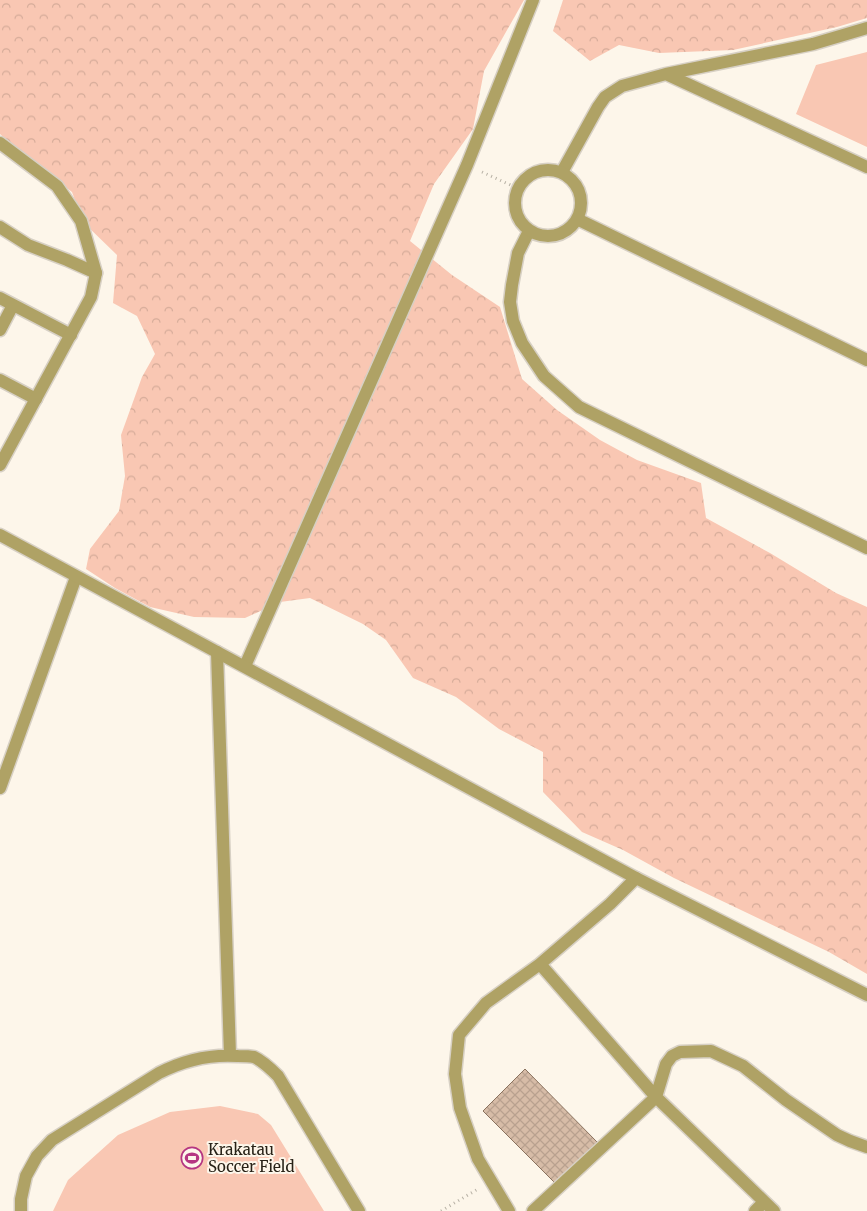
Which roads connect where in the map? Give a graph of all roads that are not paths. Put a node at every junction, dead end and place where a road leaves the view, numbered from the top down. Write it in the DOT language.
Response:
graph roads {
  1 [pos="533,0"];
  2 [pos="867,28"];
  3 [pos="666,74"];
  4 [pos="0,143"];
  5 [pos="867,167"];
  6 [pos="562,172"];
  7 [pos="577,219"];
  8 [pos="0,227"];
  9 [pos="529,230"];
  10 [pos="96,273"];
  11 [pos="0,298"];
  12 [pos="13,305"];
  13 [pos="0,330"];
  14 [pos="71,335"];
  15 [pos="867,360"];
  16 [pos="0,380"];
  17 [pos="36,399"];
  18 [pos="0,465"];
  19 [pos="0,535"];
  20 [pos="867,548"];
  21 [pos="76,577"];
  22 [pos="217,652"];
  23 [pos="245,666"];
  24 [pos="0,788"];
  25 [pos="636,878"];
  26 [pos="540,964"];
  27 [pos="867,996"];
  28 [pos="230,1055"];
  29 [pos="656,1097"];
  30 [pos="867,1147"];
  31 [pos="764,1208"];
  32 [pos="20,1211"];
  33 [pos="359,1211"];
  34 [pos="509,1211"];
  35 [pos="532,1211"];
  1 -- 23 [label="street"];
  2 -- 3 [label="street"];
  3 -- 5 [label="street"];
  3 -- 6 [label="street"];
  4 -- 10 [label="street"];
  6 -- 7 [label="street"];
  6 -- 9 [label="street"];
  7 -- 9 [label="street"];
  7 -- 15 [label="street"];
  8 -- 10 [label="street"];
  9 -- 20 [label="street"];
  10 -- 14 [label="street"];
  11 -- 12 [label="street"];
  12 -- 13 [label="street"];
  12 -- 14 [label="street"];
  14 -- 17 [label="street"];
  16 -- 17 [label="street"];
  17 -- 18 [label="street"];
  19 -- 21 [label="street"];
  21 -- 22 [label="street"];
  21 -- 24 [label="street"];
  22 -- 23 [label="street"];
  22 -- 28 [label="street"];
  23 -- 25 [label="street"];
  25 -- 26 [label="street"];
  25 -- 27 [label="street"];
  26 -- 29 [label="street"];
  26 -- 34 [label="street"];
  28 -- 32 [label="street"];
  28 -- 33 [label="street"];
  29 -- 30 [label="street"];
  29 -- 31 [label="street"];
  29 -- 35 [label="street"];
}
